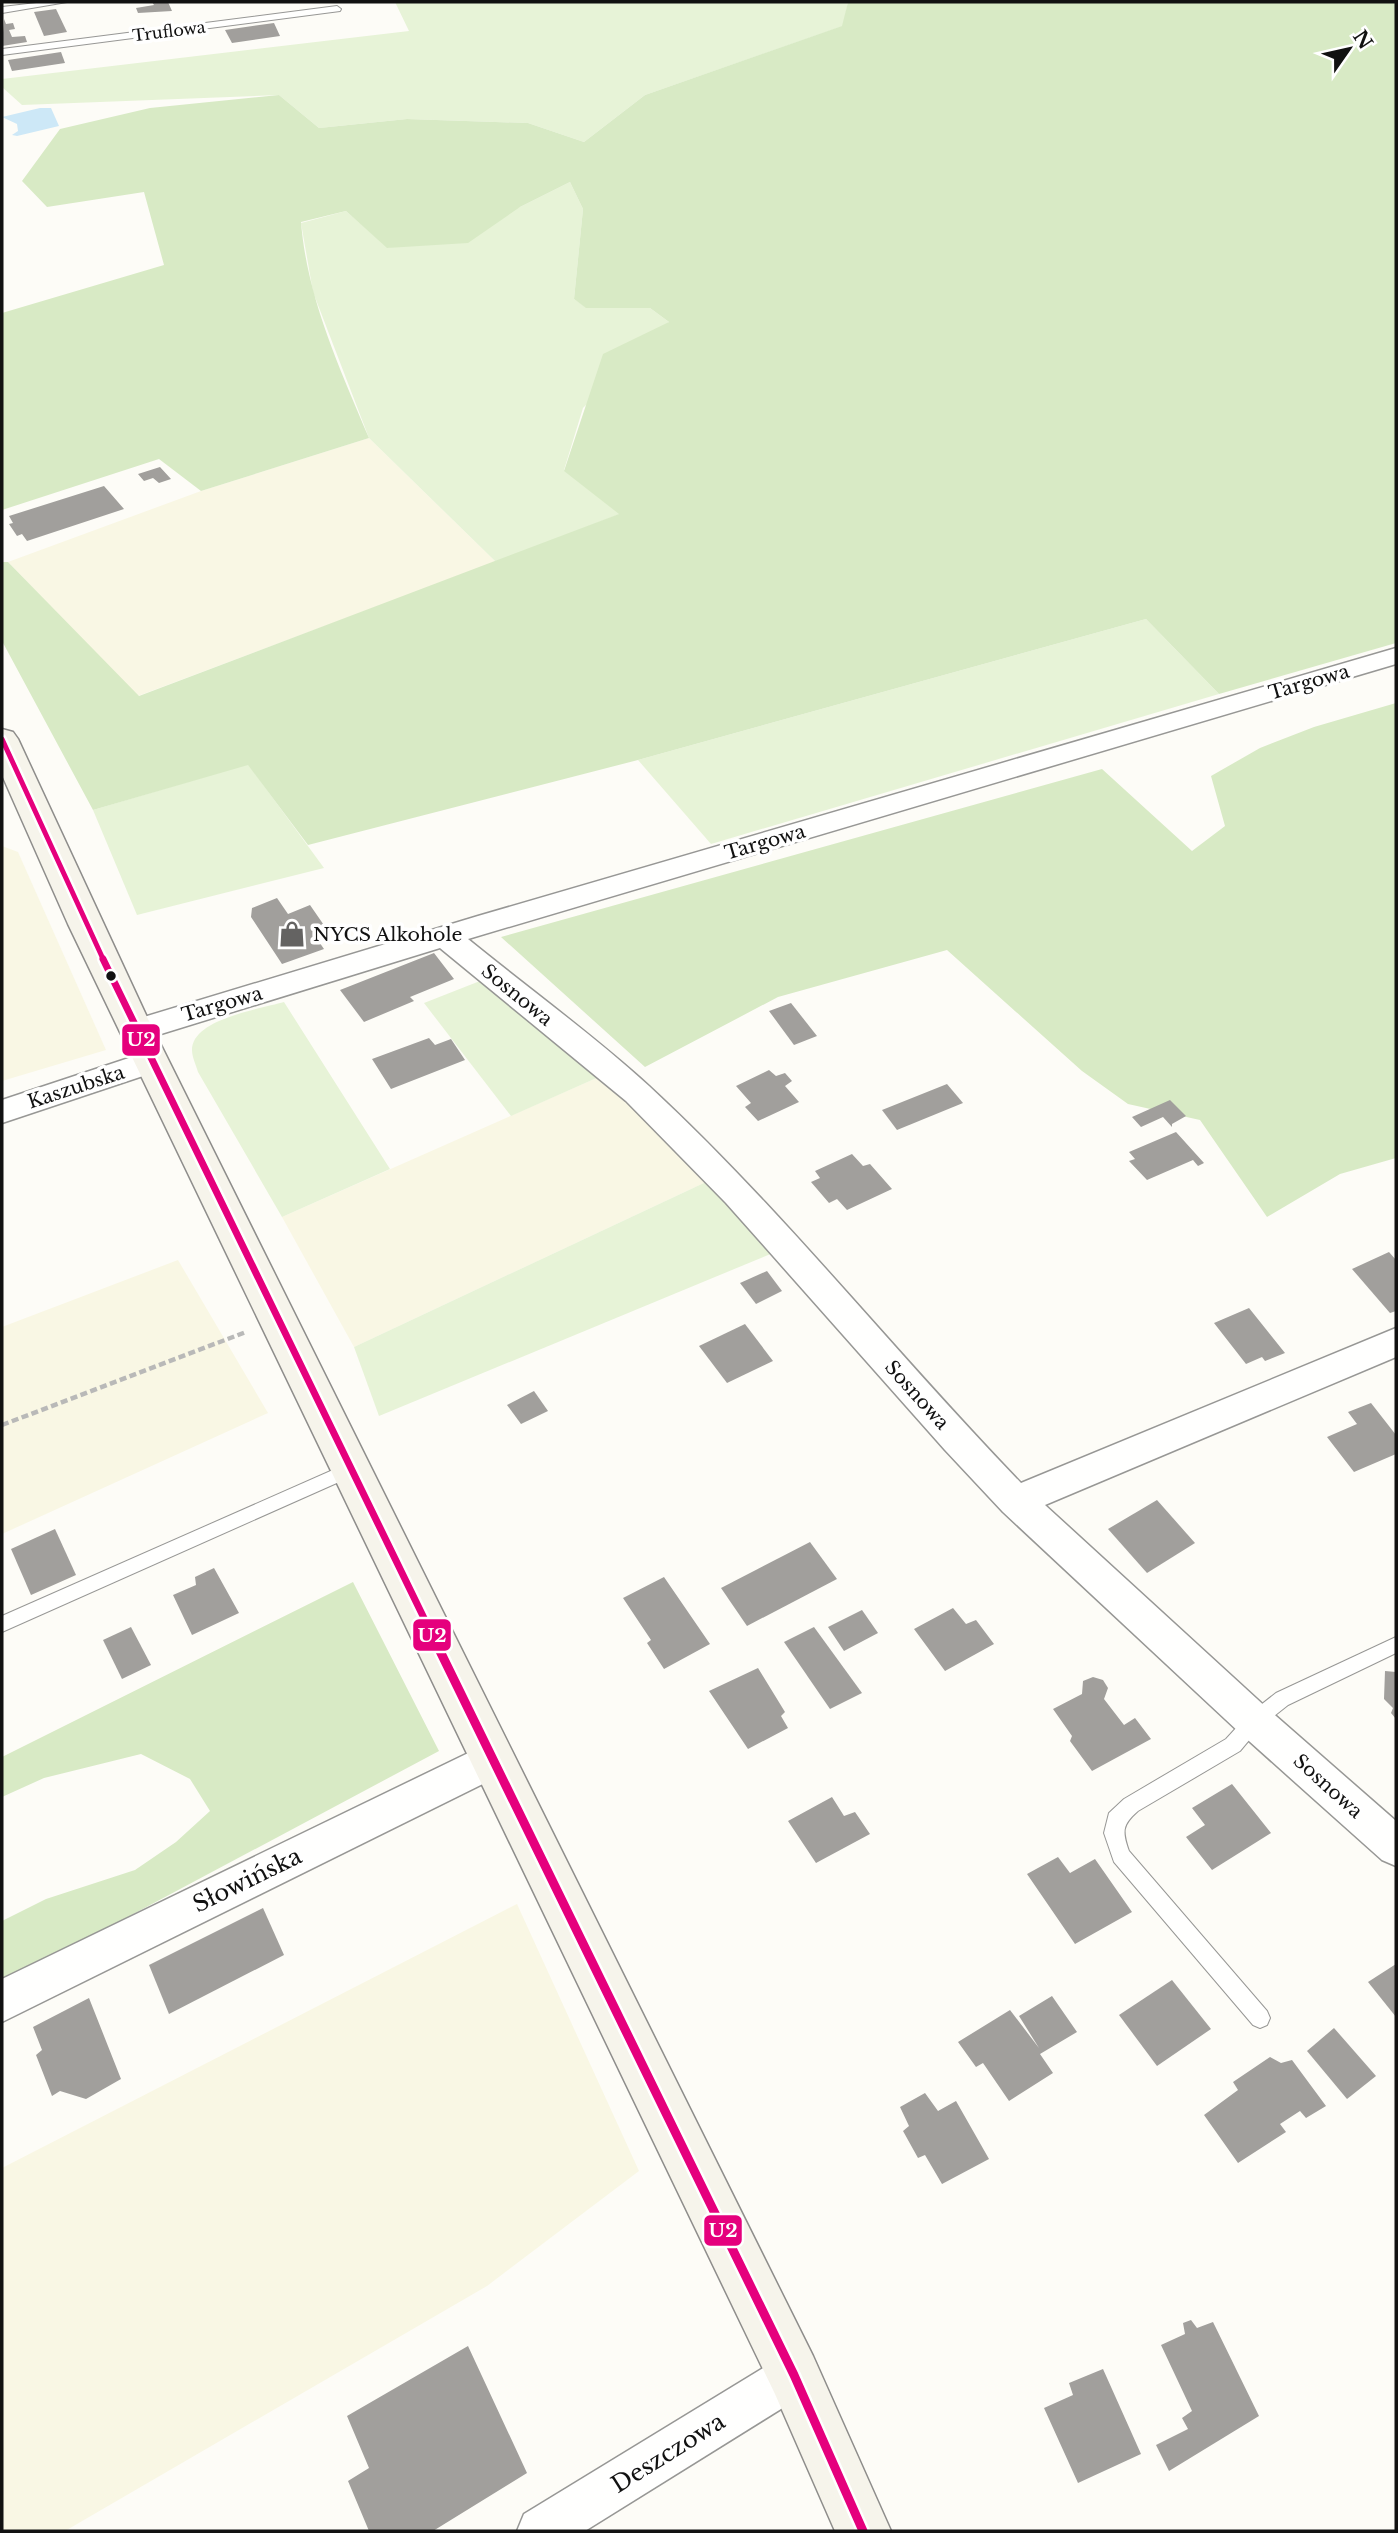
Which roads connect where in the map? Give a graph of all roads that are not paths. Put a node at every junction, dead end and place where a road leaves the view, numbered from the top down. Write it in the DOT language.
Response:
graph roads {
  1 [pos="63,2"];
  2 [pos="337,9"];
  3 [pos="2,10"];
  4 [pos="2,52"];
  5 [pos="1396,656"];
  6 [pos="2,739"];
  7 [pos="446,937"];
  8 [pos="143,1047"];
  9 [pos="2,1112"];
  10 [pos="1396,1342"];
  11 [pos="351,1469"];
  12 [pos="1016,1500"];
  13 [pos="2,1624"];
  14 [pos="1396,1645"];
  15 [pos="1254,1721"];
  16 [pos="493,1759"];
  17 [pos="1396,1847"];
  18 [pos="2,2001"];
  19 [pos="1260,2018"];
  20 [pos="794,2375"];
  21 [pos="541,2531"];
  22 [pos="863,2531"];
  1 -- 3 [label="lane"];
  2 -- 4 [label="lane, Truflowa"];
  5 -- 7 [label="street, Targowa"];
  6 -- 8 [label="main road"];
  7 -- 8 [label="street, Targowa"];
  7 -- 12 [label="street, Sosnowa"];
  8 -- 9 [label="street, Kaszubska"];
  8 -- 11 [label="main road"];
  10 -- 12 [label="street"];
  11 -- 13 [label="lane"];
  11 -- 16 [label="main road"];
  12 -- 15 [label="street, Sosnowa"];
  14 -- 15 [label="lane"];
  15 -- 17 [label="street, Sosnowa"];
  15 -- 19 [label="lane"];
  16 -- 18 [label="street, Słowińska"];
  16 -- 20 [label="main road"];
  20 -- 21 [label="street, Deszczowa"];
  20 -- 22 [label="main road"];
}
